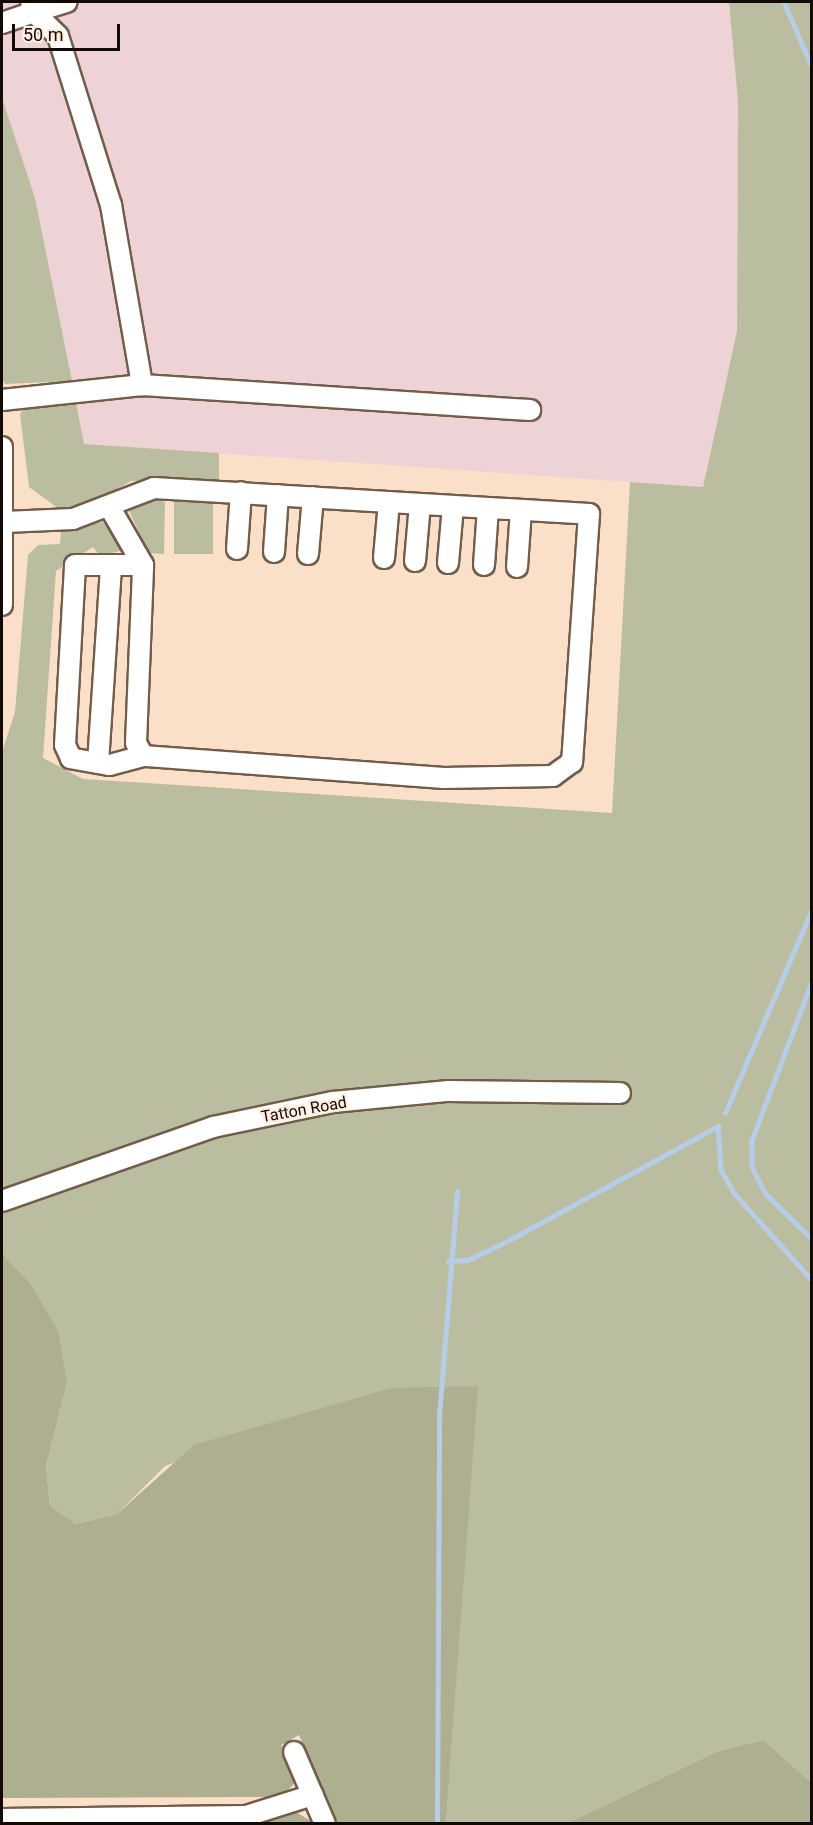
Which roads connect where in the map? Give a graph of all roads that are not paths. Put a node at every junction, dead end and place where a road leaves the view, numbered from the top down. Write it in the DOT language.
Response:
graph roads {
  1 [pos="67,2"];
  2 [pos="32,7"];
  3 [pos="2,23"];
  4 [pos="142,385"];
  5 [pos="2,400"];
  6 [pos="530,410"];
  7 [pos="2,447"];
  8 [pos="241,492"];
  9 [pos="278,495"];
  10 [pos="313,497"];
  11 [pos="389,502"];
  12 [pos="420,504"];
  13 [pos="110,506"];
  14 [pos="453,506"];
  15 [pos="488,508"];
  16 [pos="522,510"];
  17 [pos="5,522"];
  18 [pos="237,549"];
  19 [pos="274,552"];
  20 [pos="308,554"];
  21 [pos="384,558"];
  22 [pos="415,561"];
  23 [pos="448,563"];
  24 [pos="111,565"];
  25 [pos="143,565"];
  26 [pos="484,565"];
  27 [pos="517,567"];
  28 [pos="2,605"];
  29 [pos="143,756"];
  30 [pos="98,763"];
  31 [pos="620,1093"];
  32 [pos="2,1201"];
  33 [pos="294,1752"];
  34 [pos="313,1795"];
  35 [pos="2,1819"];
  36 [pos="50,1821"];
  37 [pos="182,1821"];
  38 [pos="325,1824"];
  1 -- 2 [label="street"];
  2 -- 3 [label="street"];
  2 -- 4 [label="street"];
  4 -- 5 [label="street"];
  4 -- 6 [label="street"];
  7 -- 17 [label="street"];
  8 -- 9 [label="street"];
  8 -- 13 [label="street"];
  8 -- 18 [label="street"];
  9 -- 10 [label="street"];
  9 -- 19 [label="street"];
  10 -- 11 [label="street"];
  10 -- 20 [label="street"];
  11 -- 12 [label="street"];
  11 -- 21 [label="street"];
  12 -- 14 [label="street"];
  12 -- 22 [label="street"];
  13 -- 17 [label="street"];
  13 -- 25 [label="street"];
  14 -- 15 [label="street"];
  14 -- 23 [label="street"];
  15 -- 16 [label="street"];
  15 -- 26 [label="street"];
  16 -- 27 [label="street"];
  16 -- 29 [label="street"];
  17 -- 28 [label="street"];
  24 -- 25 [label="street"];
  24 -- 30 [label="street"];
  24 -- 30 [label="street"];
  25 -- 29 [label="street"];
  29 -- 30 [label="street"];
  31 -- 32 [label="street, Tatton Road"];
  33 -- 34 [label="street"];
  34 -- 37 [label="street"];
  34 -- 38 [label="street"];
  35 -- 36 [label="street"];
  36 -- 37 [label="street"];
}
